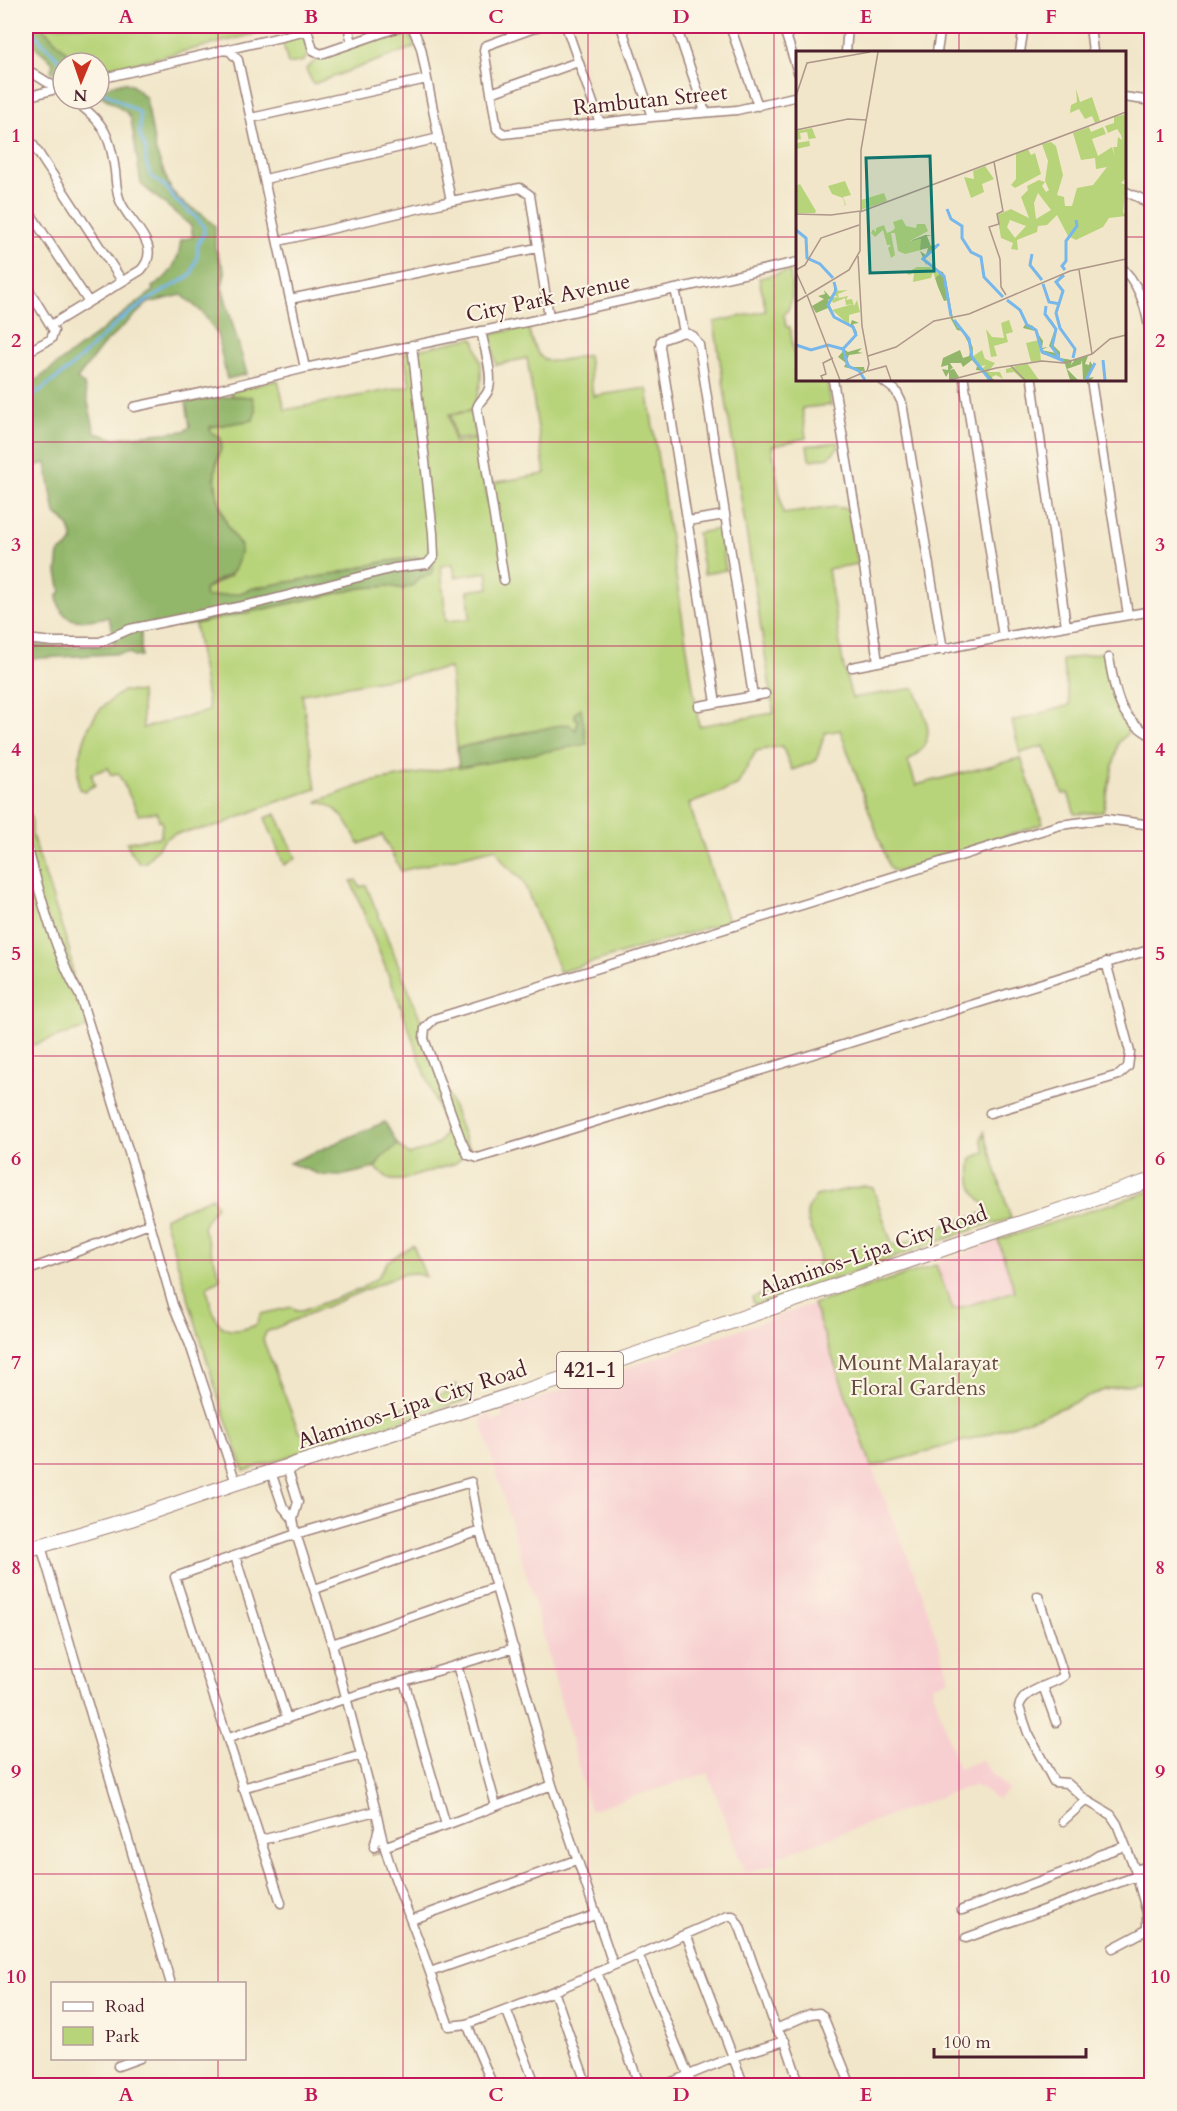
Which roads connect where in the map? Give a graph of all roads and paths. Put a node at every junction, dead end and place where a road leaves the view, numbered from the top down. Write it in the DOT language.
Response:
graph roads {
  1 [pos="348,26"];
  2 [pos="402,26"];
  3 [pos="412,26"];
  4 [pos="540,26"];
  5 [pos="566,26"];
  6 [pos="621,26"];
  7 [pos="676,26"];
  8 [pos="730,26"];
  9 [pos="783,26"];
  10 [pos="848,26"];
  11 [pos="941,26"];
  12 [pos="1024,26"];
  13 [pos="1090,26"];
  14 [pos="307,28"];
  15 [pos="389,28"];
  16 [pos="352,43"];
  17 [pos="221,50"];
  18 [pos="846,51"];
  19 [pos="937,51"];
  20 [pos="1020,51"];
  21 [pos="1093,51"];
  22 [pos="578,62"];
  23 [pos="796,66"];
  24 [pos="26,69"];
  25 [pos="111,76"];
  26 [pos="427,79"];
  27 [pos="51,83"];
  28 [pos="51,91"];
  29 [pos="491,93"];
  30 [pos="796,96"];
  31 [pos="26,97"];
  32 [pos="1126,97"];
  33 [pos="1152,101"];
  34 [pos="758,106"];
  35 [pos="88,111"];
  36 [pos="705,112"];
  37 [pos="652,117"];
  38 [pos="251,118"];
  39 [pos="600,123"];
  40 [pos="26,134"];
  41 [pos="439,138"];
  42 [pos="265,179"];
  43 [pos="1126,191"];
  44 [pos="451,201"];
  45 [pos="26,207"];
  46 [pos="1152,208"];
  47 [pos="279,241"];
  48 [pos="537,248"];
  49 [pos="796,262"];
  50 [pos="1126,271"];
  51 [pos="122,281"];
  52 [pos="26,285"];
  53 [pos="675,289"];
  54 [pos="290,299"];
  55 [pos="88,301"];
  56 [pos="36,302"];
  57 [pos="26,304"];
  58 [pos="549,317"];
  59 [pos="51,325"];
  60 [pos="481,331"];
  61 [pos="684,332"];
  62 [pos="412,345"];
  63 [pos="1152,345"];
  64 [pos="27,353"];
  65 [pos="305,368"];
  66 [pos="833,381"];
  67 [pos="883,381"];
  68 [pos="964,381"];
  69 [pos="1032,381"];
  70 [pos="1091,381"];
  71 [pos="134,407"];
  72 [pos="725,515"];
  73 [pos="688,521"];
  74 [pos="504,580"];
  75 [pos="1152,611"];
  76 [pos="1128,615"];
  77 [pos="1066,626"];
  78 [pos="1003,637"];
  79 [pos="26,639"];
  80 [pos="943,650"];
  81 [pos="1109,658"];
  82 [pos="878,662"];
  83 [pos="852,667"];
  84 [pos="765,694"];
  85 [pos="753,696"];
  86 [pos="716,703"];
  87 [pos="699,706"];
  88 [pos="1152,736"];
  89 [pos="1152,810"];
  90 [pos="1150,825"];
  91 [pos="26,841"];
  92 [pos="1152,949"];
  93 [pos="1106,962"];
  94 [pos="990,1113"];
  95 [pos="1152,1180"];
  96 [pos="149,1224"];
  97 [pos="26,1271"];
  98 [pos="287,1467"];
  99 [pos="271,1472"];
  100 [pos="236,1483"];
  101 [pos="293,1520"];
  102 [pos="480,1531"];
  103 [pos="296,1534"];
  104 [pos="40,1546"];
  105 [pos="26,1550"];
  106 [pos="235,1556"];
  107 [pos="496,1587"];
  108 [pos="315,1589"];
  109 [pos="1038,1596"];
  110 [pos="332,1644"];
  111 [pos="514,1648"];
  112 [pos="457,1665"];
  113 [pos="404,1681"];
  114 [pos="1043,1686"];
  115 [pos="347,1698"];
  116 [pos="287,1719"];
  117 [pos="1056,1722"];
  118 [pos="229,1738"];
  119 [pos="362,1755"];
  120 [pos="552,1785"];
  121 [pos="242,1788"];
  122 [pos="1086,1800"];
  123 [pos="496,1806"];
  124 [pos="376,1810"];
  125 [pos="1063,1821"];
  126 [pos="446,1826"];
  127 [pos="379,1828"];
  128 [pos="261,1840"];
  129 [pos="386,1845"];
  130 [pos="1125,1846"];
  131 [pos="374,1847"];
  132 [pos="378,1858"];
  133 [pos="576,1860"];
  134 [pos="1152,1864"];
  135 [pos="390,1868"];
  136 [pos="1136,1873"];
  137 [pos="281,1903"];
  138 [pos="962,1910"];
  139 [pos="595,1915"];
  140 [pos="411,1920"];
  141 [pos="686,1934"];
  142 [pos="966,1938"];
  143 [pos="1113,1948"];
  144 [pos="638,1954"];
  145 [pos="613,1964"];
  146 [pos="430,1972"];
  147 [pos="597,1972"];
  148 [pos="171,1982"];
  149 [pos="554,1991"];
  150 [pos="506,2010"];
  151 [pos="467,2024"];
  152 [pos="776,2029"];
  153 [pos="785,2040"];
  154 [pos="734,2058"];
  155 [pos="134,2060"];
  156 [pos="118,2066"];
  157 [pos="688,2074"];
  158 [pos="493,2085"];
  159 [pos="536,2085"];
  160 [pos="587,2085"];
  161 [pos="640,2085"];
  162 [pos="662,2085"];
  163 [pos="693,2085"];
  164 [pos="744,2085"];
  165 [pos="800,2085"];
  166 [pos="851,2085"];
  1 -- 16 [label="street"];
  2 -- 15 [label="street"];
  3 -- 26 [label="street"];
  4 -- 29 [label="street"];
  5 -- 22 [label="street"];
  6 -- 37 [label="street"];
  7 -- 36 [label="street"];
  8 -- 34 [label="street"];
  9 -- 23 [label="street"];
  10 -- 18 [label="street"];
  11 -- 19 [label="street"];
  12 -- 20 [label="street"];
  13 -- 21 [label="street"];
  14 -- 16 [label="street"];
  14 -- 17 [label="street"];
  15 -- 16 [label="street"];
  17 -- 25 [label="street"];
  17 -- 38 [label="street"];
  22 -- 29 [label="street"];
  22 -- 39 [label="street"];
  24 -- 27 [label="street"];
  26 -- 38 [label="street"];
  26 -- 41 [label="street"];
  28 -- 31 [label="street"];
  29 -- 39 [label="street, Rambutan Street"];
  30 -- 34 [label="street, Rambutan Street"];
  32 -- 33 [label="street"];
  34 -- 36 [label="street, Rambutan Street"];
  35 -- 51 [label="street"];
  36 -- 37 [label="street, Rambutan Street"];
  37 -- 39 [label="street, Rambutan Street"];
  38 -- 42 [label="street"];
  40 -- 51 [label="street"];
  41 -- 42 [label="street"];
  41 -- 44 [label="street"];
  42 -- 47 [label="street"];
  43 -- 46 [label="street"];
  44 -- 47 [label="street"];
  44 -- 48 [label="street"];
  45 -- 55 [label="street"];
  47 -- 54 [label="street"];
  48 -- 54 [label="street"];
  48 -- 58 [label="street"];
  49 -- 53 [label="street, City Park Avenue"];
  50 -- 63 [label="street"];
  51 -- 55 [label="street"];
  52 -- 56 [label="street"];
  53 -- 58 [label="street, City Park Avenue"];
  53 -- 61 [label="street"];
  54 -- 65 [label="street"];
  55 -- 59 [label="street"];
  56 -- 57 [label="street"];
  56 -- 59 [label="street"];
  58 -- 60 [label="street, City Park Avenue"];
  59 -- 64 [label="street"];
  60 -- 62 [label="street, City Park Avenue"];
  60 -- 74 [label="street"];
  61 -- 72 [label="street"];
  61 -- 73 [label="street"];
  62 -- 65 [label="street, City Park Avenue"];
  62 -- 79 [label="street"];
  65 -- 71 [label="street, City Park Avenue"];
  66 -- 82 [label="street"];
  67 -- 80 [label="street"];
  68 -- 78 [label="street"];
  69 -- 77 [label="street"];
  70 -- 76 [label="street"];
  72 -- 73 [label="street"];
  72 -- 85 [label="street"];
  73 -- 86 [label="street"];
  75 -- 76 [label="street"];
  76 -- 77 [label="street"];
  77 -- 78 [label="street"];
  78 -- 80 [label="street"];
  80 -- 82 [label="street"];
  81 -- 88 [label="street"];
  82 -- 83 [label="street"];
  84 -- 85 [label="street"];
  85 -- 86 [label="street"];
  86 -- 87 [label="street"];
  89 -- 90 [label="street"];
  90 -- 93 [label="street"];
  91 -- 96 [label="street"];
  92 -- 93 [label="street"];
  93 -- 94 [label="street"];
  95 -- 98 [label="main road, Alaminos-Lipa City Road / 421-1"];
  96 -- 97 [label="street"];
  96 -- 100 [label="street"];
  98 -- 99 [label="main road, Alaminos-Lipa City Road / 421-1"];
  98 -- 101 [label="street"];
  99 -- 100 [label="main road, Alaminos-Lipa City Road / 421-1"];
  99 -- 101 [label="street"];
  100 -- 104 [label="main road, Alaminos-Lipa City Road / 421-1"];
  101 -- 103 [label="street"];
  102 -- 103 [label="street"];
  102 -- 107 [label="street"];
  102 -- 108 [label="street"];
  103 -- 106 [label="street"];
  103 -- 108 [label="street"];
  104 -- 105 [label="main road, Alaminos-Lipa City Road / 421-1"];
  104 -- 148 [label="street"];
  106 -- 116 [label="street"];
  106 -- 118 [label="street"];
  107 -- 110 [label="street"];
  107 -- 111 [label="street"];
  108 -- 110 [label="street"];
  109 -- 114 [label="street"];
  110 -- 115 [label="street"];
  111 -- 112 [label="street"];
  111 -- 120 [label="street"];
  112 -- 113 [label="street"];
  112 -- 123 [label="street"];
  113 -- 115 [label="street"];
  113 -- 126 [label="street"];
  114 -- 117 [label="street"];
  114 -- 122 [label="street"];
  115 -- 116 [label="street"];
  115 -- 119 [label="street"];
  116 -- 118 [label="street"];
  118 -- 121 [label="street"];
  119 -- 121 [label="street"];
  119 -- 124 [label="street"];
  120 -- 123 [label="street"];
  120 -- 133 [label="street"];
  121 -- 128 [label="street"];
  122 -- 125 [label="street"];
  122 -- 130 [label="street"];
  123 -- 126 [label="street"];
  124 -- 127 [label="street"];
  124 -- 128 [label="street"];
  126 -- 129 [label="street"];
  127 -- 129 [label="street"];
  127 -- 131 [label="street"];
  128 -- 137 [label="street"];
  129 -- 135 [label="street"];
  130 -- 136 [label="street"];
  130 -- 138 [label="street"];
  132 -- 135 [label="street"];
  133 -- 139 [label="street"];
  133 -- 140 [label="street"];
  134 -- 136 [label="street"];
  135 -- 140 [label="street"];
  136 -- 142 [label="street"];
  136 -- 143 [label="street"];
  139 -- 145 [label="street"];
  139 -- 146 [label="street"];
  140 -- 146 [label="street"];
  141 -- 144 [label="street"];
  141 -- 152 [label="street"];
  141 -- 154 [label="street"];
  144 -- 145 [label="street"];
  144 -- 157 [label="street"];
  145 -- 147 [label="street"];
  146 -- 151 [label="street"];
  147 -- 149 [label="street"];
  147 -- 161 [label="street"];
  149 -- 150 [label="street"];
  149 -- 160 [label="street"];
  150 -- 151 [label="street"];
  150 -- 159 [label="street"];
  151 -- 158 [label="street"];
  152 -- 153 [label="street"];
  152 -- 166 [label="street"];
  153 -- 154 [label="street"];
  153 -- 165 [label="street"];
  154 -- 157 [label="street"];
  154 -- 164 [label="street"];
  155 -- 156 [label="street"];
  157 -- 162 [label="street"];
  157 -- 163 [label="street"];
}
